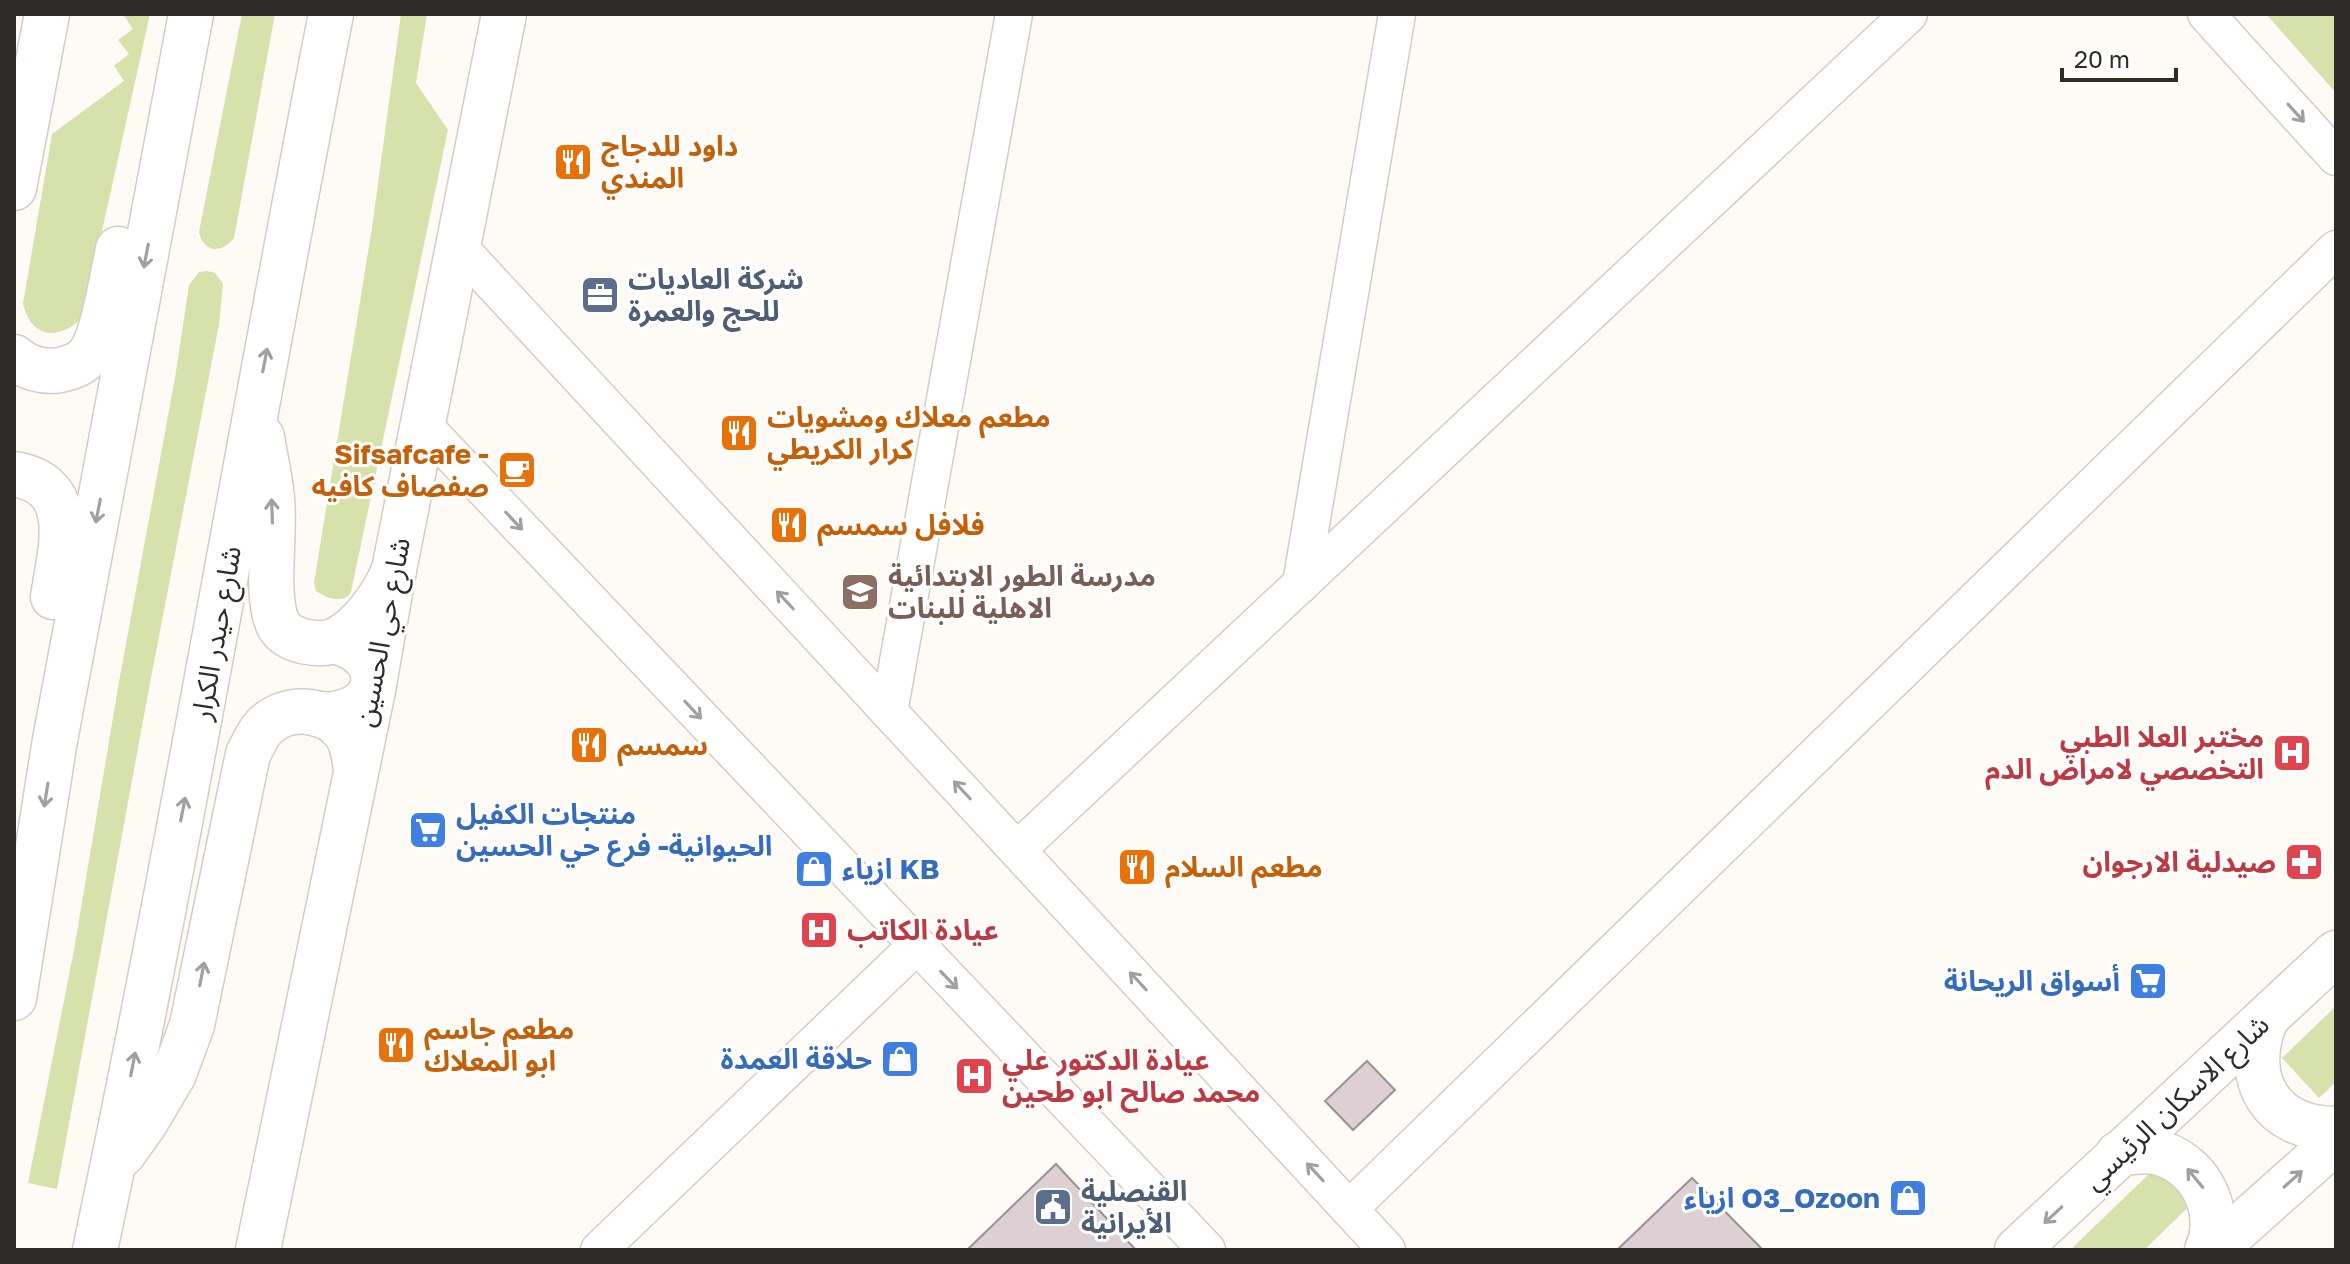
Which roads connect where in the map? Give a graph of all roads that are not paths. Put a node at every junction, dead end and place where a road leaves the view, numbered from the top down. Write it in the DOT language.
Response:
graph roads {
  1 [pos="47,14"];
  2 [pos="174,14"];
  3 [pos="191,14"];
  4 [pos="304,14"];
  5 [pos="331,14"];
  6 [pos="504,14"];
  7 [pos="1014,14"];
  8 [pos="1397,14"];
  9 [pos="1909,14"];
  10 [pos="2206,14"];
  11 [pos="304,152"];
  12 [pos="2336,157"];
  13 [pos="15,170"];
  14 [pos="457,245"];
  15 [pos="2336,249"];
  16 [pos="22,366"];
  17 [pos="256,405"];
  18 [pos="422,424"];
  19 [pos="18,475"];
  20 [pos="394,570"];
  21 [pos="1301,584"];
  22 [pos="335,641"];
  23 [pos="373,690"];
  24 [pos="889,712"];
  25 [pos="317,714"];
  26 [pos="55,740"];
  27 [pos="356,769"];
  28 [pos="1017,850"];
  29 [pos="916,946"];
  30 [pos="2336,953"];
  31 [pos="14,998"];
  32 [pos="2265,1021"];
  33 [pos="2336,1129"];
  34 [pos="2336,1141"];
  35 [pos="2118,1154"];
  36 [pos="112,1169"];
  37 [pos="1349,1209"];
  38 [pos="95,1250"];
  39 [pos="258,1250"];
  40 [pos="599,1250"];
  41 [pos="1207,1250"];
  42 [pos="1387,1250"];
  43 [pos="2017,1250"];
  44 [pos="2207,1250"];
  45 [pos="2214,1250"];
  1 -- 13 [label="main road"];
  2 -- 16 [label="main road"];
  3 -- 26 [label="main road, one-way"];
  4 -- 11 [label="main road"];
  5 -- 11 [label="main road, شارع حيدر الكرار"];
  6 -- 14 [label="main road, شارع حي الحسين"];
  7 -- 24 [label="street"];
  8 -- 21 [label="street"];
  9 -- 21 [label="street"];
  10 -- 12 [label="street, one-way"];
  17 -- 11 [label="main road, شارع حيدر الكرار, one-way"];
  14 -- 18 [label="main road, شارع حي الحسين"];
  24 -- 14 [label="street, one-way"];
  15 -- 37 [label="street"];
  22 -- 17 [label="main road, one-way"];
  36 -- 17 [label="main road, شارع حيدر الكرار, one-way"];
  18 -- 20 [label="main road, شارع حي الحسين"];
  18 -- 29 [label="street, one-way"];
  19 -- 26 [label="main road"];
  20 -- 22 [label="main road"];
  20 -- 23 [label="main road, شارع حي الحسين"];
  21 -- 28 [label="street"];
  22 -- 23 [label="main road"];
  23 -- 25 [label="main road"];
  23 -- 27 [label="main road, شارع حي الحسين"];
  28 -- 24 [label="street, one-way"];
  25 -- 27 [label="main road"];
  36 -- 25 [label="main road, one-way"];
  26 -- 31 [label="main road, one-way"];
  27 -- 39 [label="main road, شارع حي الحسين"];
  37 -- 28 [label="street, one-way"];
  29 -- 40 [label="street"];
  29 -- 41 [label="street, one-way"];
  30 -- 32 [label="main road, شارع الاسكان الرئيسي"];
  32 -- 33 [label="main road"];
  32 -- 35 [label="main road, شارع الاسكان الرئيسي"];
  45 -- 34 [label="main road, one-way"];
  35 -- 43 [label="main road, شارع الاسكان الرئيسي, one-way"];
  44 -- 35 [label="main road, one-way"];
  36 -- 38 [label="main road, شارع حيدر الكرار"];
  37 -- 42 [label="street"];
}
